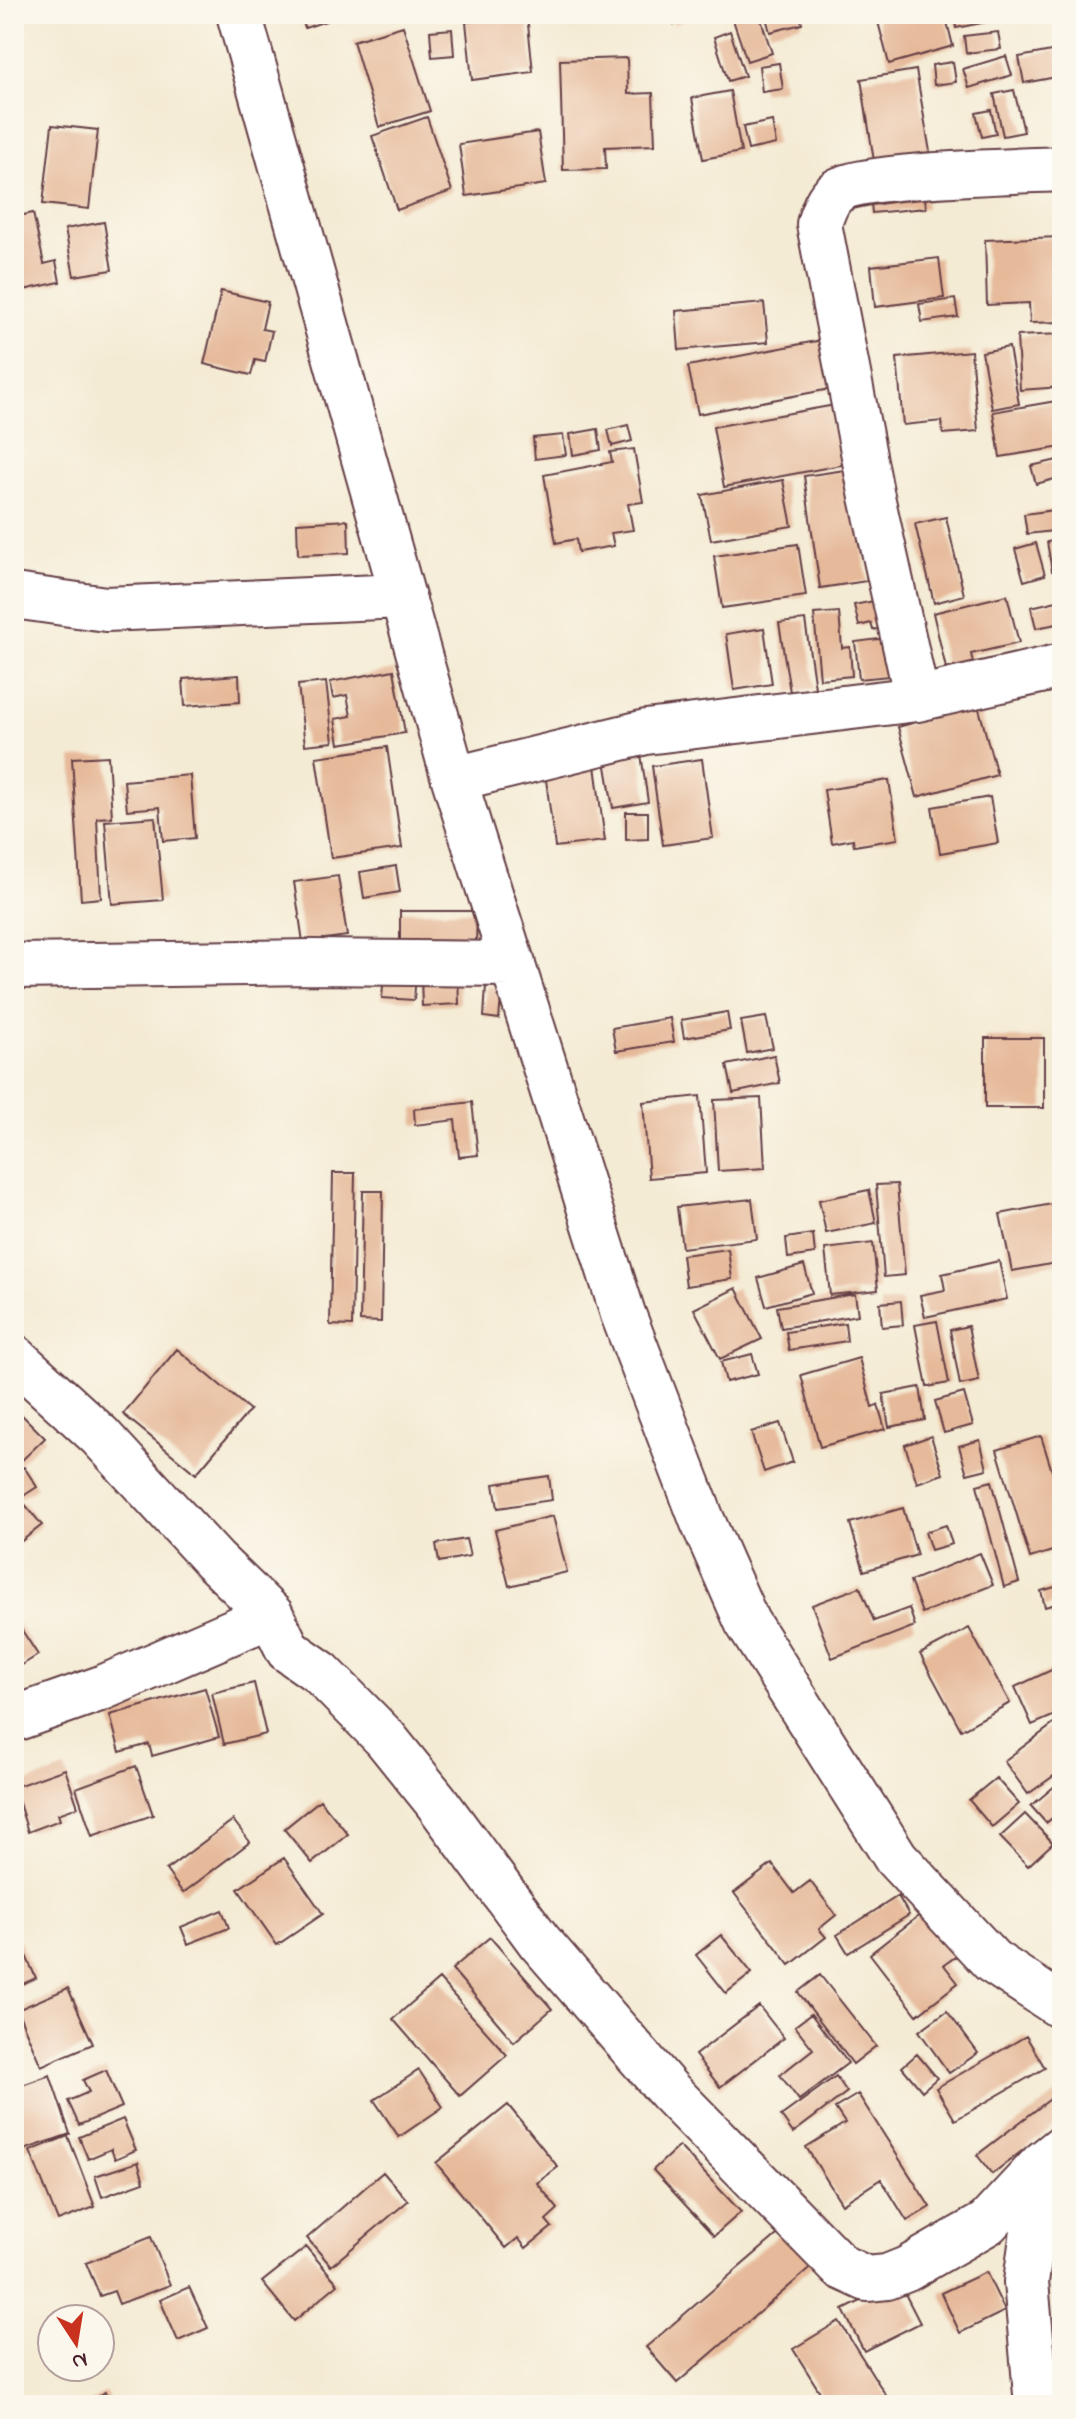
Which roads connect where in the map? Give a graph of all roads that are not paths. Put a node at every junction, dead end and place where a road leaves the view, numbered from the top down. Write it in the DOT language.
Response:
graph roads {
  1 [pos="239,14"];
  2 [pos="1062,169"];
  3 [pos="14,596"];
  4 [pos="402,596"];
  5 [pos="1062,666"];
  6 [pos="917,699"];
  7 [pos="454,779"];
  8 [pos="513,964"];
  9 [pos="14,966"];
  10 [pos="14,1357"];
  11 [pos="271,1615"];
  12 [pos="14,1719"];
  13 [pos="1062,2007"];
  14 [pos="1052,2156"];
  15 [pos="1037,2405"];
  1 -- 4 [label="street"];
  2 -- 6 [label="street"];
  3 -- 4 [label="street"];
  4 -- 7 [label="street"];
  5 -- 6 [label="street"];
  6 -- 7 [label="street"];
  7 -- 8 [label="street"];
  8 -- 9 [label="street"];
  8 -- 13 [label="street"];
  10 -- 11 [label="street"];
  11 -- 12 [label="street"];
  11 -- 14 [label="street"];
  14 -- 15 [label="street"];
}
